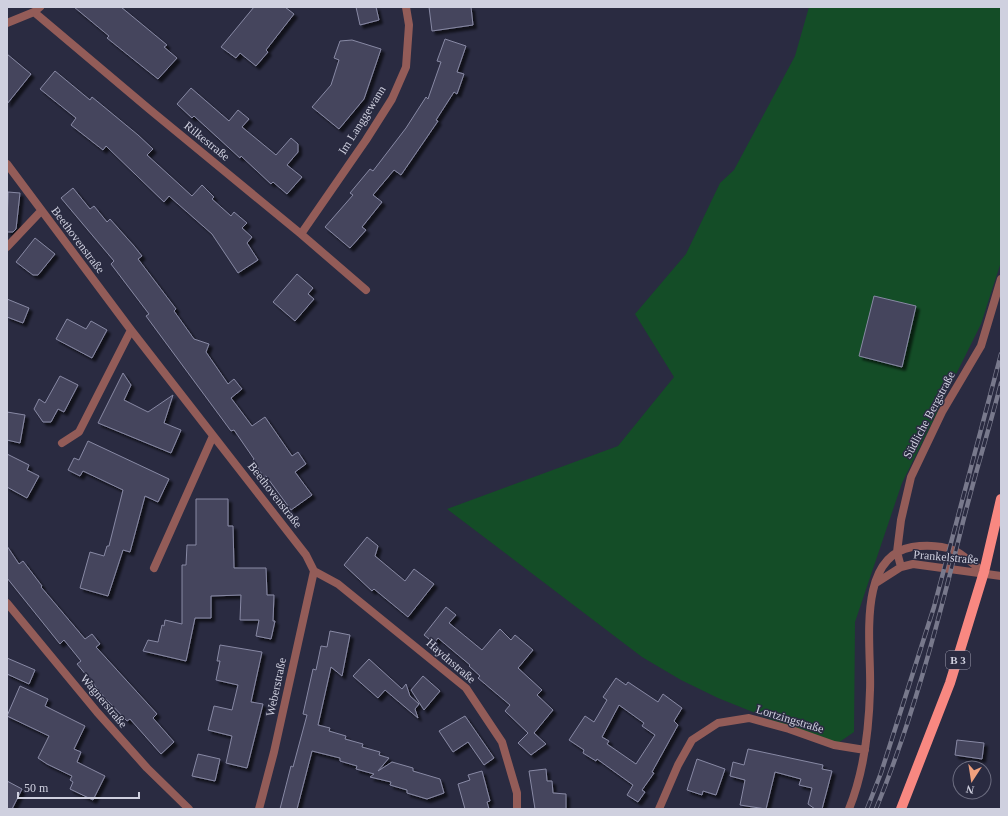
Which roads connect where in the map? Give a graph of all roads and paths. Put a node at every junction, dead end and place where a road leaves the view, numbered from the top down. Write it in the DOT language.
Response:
graph roads {
  1 [pos="406,7"];
  2 [pos="37,9"];
  3 [pos="7,23"];
  4 [pos="7,164"];
  5 [pos="41,211"];
  6 [pos="301,234"];
  7 [pos="7,247"];
  8 [pos="1001,279"];
  9 [pos="366,290"];
  10 [pos="131,330"];
  11 [pos="213,436"];
  12 [pos="62,443"];
  13 [pos="1001,499"];
  14 [pos="897,552"];
  15 [pos="901,567"];
  16 [pos="154,568"];
  17 [pos="314,571"];
  18 [pos="984,572"];
  19 [pos="1001,576"];
  20 [pos="875,584"];
  21 [pos="7,603"];
  22 [pos="865,750"];
  23 [pos="190,809"];
  24 [pos="260,809"];
  25 [pos="517,809"];
  26 [pos="660,809"];
  27 [pos="849,809"];
  28 [pos="901,809"];
  1 -- 6 [label="street, Im Langgewann"];
  2 -- 3 [label="street"];
  2 -- 6 [label="street, Rilkestraße"];
  4 -- 5 [label="street, Beethovenstraße"];
  5 -- 7 [label="street"];
  5 -- 10 [label="street, Beethovenstraße"];
  6 -- 9 [label="street, Rilkestraße"];
  8 -- 14 [label="street, Südliche Bergstraße"];
  10 -- 11 [label="street, Beethovenstraße"];
  10 -- 12 [label="street"];
  11 -- 16 [label="street"];
  11 -- 17 [label="street, Beethovenstraße"];
  13 -- 18 [label="main road, B 3"];
  14 -- 15 [label="street, Südliche Bergstraße"];
  14 -- 18 [label="street, Prankelstraße"];
  14 -- 20 [label="street, Prankelstraße"];
  15 -- 18 [label="street, Prankelstraße"];
  15 -- 20 [label="street, Prankelstraße"];
  17 -- 24 [label="street, Weberstraße"];
  17 -- 25 [label="street, Haydnstraße"];
  18 -- 19 [label="street"];
  18 -- 28 [label="main road, B 3"];
  20 -- 22 [label="street, Prankelstraße"];
  21 -- 23 [label="street, Wagnerstraße"];
  22 -- 26 [label="street, Lortzingstraße"];
  22 -- 27 [label="street, Prankelstraße"];
}
